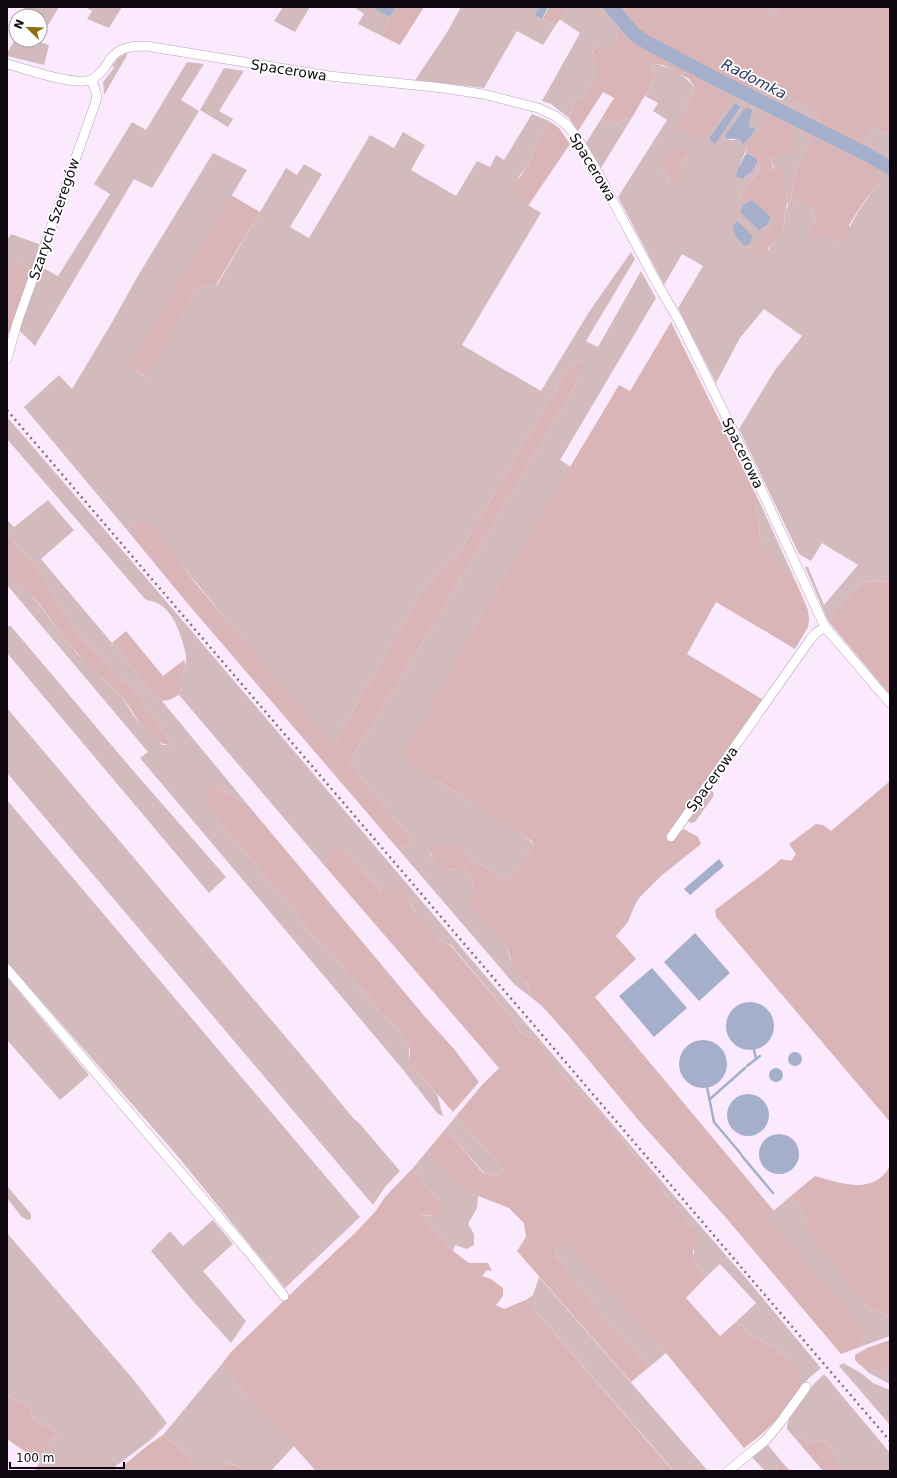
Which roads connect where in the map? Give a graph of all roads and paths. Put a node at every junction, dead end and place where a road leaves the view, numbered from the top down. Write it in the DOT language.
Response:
graph roads {
  1 [pos="7,64"];
  2 [pos="92,80"];
  3 [pos="7,359"];
  4 [pos="825,627"];
  5 [pos="890,703"];
  6 [pos="671,837"];
  7 [pos="7,969"];
  8 [pos="284,1296"];
  9 [pos="806,1387"];
  10 [pos="728,1471"];
  1 -- 2 [label="street"];
  2 -- 3 [label="street, Szarych Szeregów"];
  2 -- 4 [label="street, Spacerowa"];
  4 -- 5 [label="street, Spacerowa"];
  4 -- 6 [label="street, Spacerowa"];
  7 -- 8 [label="street"];
  9 -- 10 [label="street"];
}
